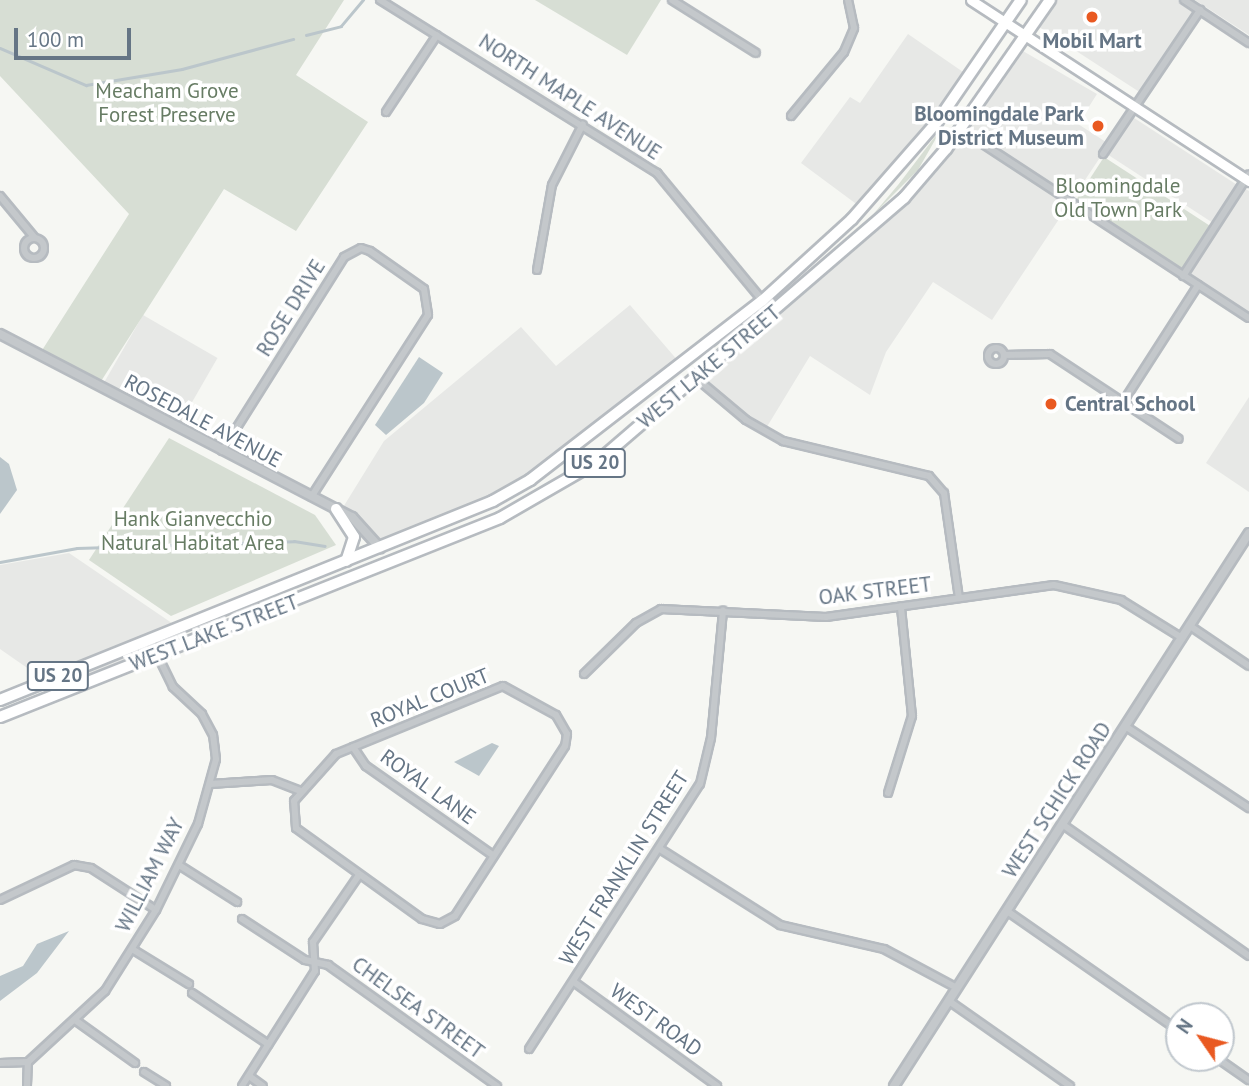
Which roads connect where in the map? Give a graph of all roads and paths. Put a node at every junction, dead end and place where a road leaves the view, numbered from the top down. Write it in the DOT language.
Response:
graph roads {
  1 [pos="380,0"];
  2 [pos="672,0"];
  3 [pos="848,0"];
  4 [pos="971,0"];
  5 [pos="1021,0"];
  6 [pos="1050,0"];
  7 [pos="1184,0"];
  8 [pos="1200,10"];
  9 [pos="1006,23"];
  10 [pos="437,35"];
  11 [pos="1025,35"];
  12 [pos="1249,43"];
  13 [pos="756,53"];
  14 [pos="1135,106"];
  15 [pos="386,112"];
  16 [pos="791,116"];
  17 [pos="583,124"];
  18 [pos="960,129"];
  19 [pos="1103,154"];
  20 [pos="1248,178"];
  21 [pos="0,196"];
  22 [pos="34,237"];
  23 [pos="537,270"];
  24 [pos="1183,276"];
  25 [pos="1198,285"];
  26 [pos="763,300"];
  27 [pos="773,314"];
  28 [pos="1249,318"];
  29 [pos="0,334"];
  30 [pos="1004,355"];
  31 [pos="696,377"];
  32 [pos="1123,402"];
  33 [pos="1179,439"];
  34 [pos="222,451"];
  35 [pos="311,497"];
  36 [pos="336,509"];
  37 [pos="1249,533"];
  38 [pos="380,548"];
  39 [pos="345,561"];
  40 [pos="386,563"];
  41 [pos="959,598"];
  42 [pos="901,607"];
  43 [pos="723,611"];
  44 [pos="1190,626"];
  45 [pos="1182,638"];
  46 [pos="158,656"];
  47 [pos="1249,666"];
  48 [pos="584,674"];
  49 [pos="0,700"];
  50 [pos="0,717"];
  51 [pos="1125,726"];
  52 [pos="353,747"];
  53 [pos="210,784"];
  54 [pos="301,791"];
  55 [pos="888,793"];
  56 [pos="1249,808"];
  57 [pos="1062,824"];
  58 [pos="660,849"];
  59 [pos="491,854"];
  60 [pos="179,865"];
  61 [pos="359,875"];
  62 [pos="0,900"];
  63 [pos="237,902"];
  64 [pos="156,910"];
  65 [pos="1007,911"];
  66 [pos="242,919"];
  67 [pos="132,948"];
  68 [pos="1249,956"];
  69 [pos="317,961"];
  70 [pos="574,982"];
  71 [pos="189,984"];
  72 [pos="957,988"];
  73 [pos="192,993"];
  74 [pos="949,1001"];
  75 [pos="75,1020"];
  76 [pos="1165,1021"];
  77 [pos="268,1044"];
  78 [pos="529,1049"];
  79 [pos="28,1062"];
  80 [pos="0,1063"];
  81 [pos="135,1063"];
  82 [pos="144,1072"];
  83 [pos="249,1076"];
  84 [pos="27,1086"];
  85 [pos="166,1086"];
  86 [pos="242,1086"];
  87 [pos="263,1086"];
  88 [pos="497,1086"];
  89 [pos="717,1086"];
  90 [pos="894,1086"];
  91 [pos="1070,1086"];
  1 -- 10 [label="street, NORTH MAPLE AVENUE"];
  2 -- 13 [label="street"];
  3 -- 16 [label="street"];
  4 -- 9 [label="main road"];
  5 -- 9 [label="main road, US 20"];
  6 -- 11 [label="main road, US 20"];
  7 -- 8 [label="street"];
  8 -- 12 [label="street"];
  8 -- 14 [label="street"];
  9 -- 11 [label="main road"];
  9 -- 26 [label="main road, WEST LAKE STREET / US 20"];
  10 -- 15 [label="street"];
  10 -- 17 [label="street, NORTH MAPLE AVENUE"];
  11 -- 14 [label="main road"];
  11 -- 18 [label="main road, WEST LAKE STREET / US 20"];
  14 -- 19 [label="street"];
  14 -- 20 [label="main road"];
  17 -- 23 [label="street"];
  17 -- 26 [label="street, NORTH MAPLE AVENUE"];
  18 -- 24 [label="street"];
  18 -- 27 [label="main road, WEST LAKE STREET / US 20"];
  20 -- 24 [label="street"];
  21 -- 22 [label="street"];
  24 -- 25 [label="street"];
  25 -- 28 [label="street"];
  25 -- 32 [label="street"];
  26 -- 27 [label="street, NORTH MAPLE AVENUE"];
  26 -- 38 [label="main road, WEST LAKE STREET / US 20"];
  27 -- 31 [label="main road, WEST LAKE STREET / US 20"];
  29 -- 34 [label="street, ROSEDALE AVENUE"];
  30 -- 32 [label="street"];
  31 -- 40 [label="main road, WEST LAKE STREET / US 20"];
  31 -- 41 [label="street"];
  32 -- 33 [label="street"];
  34 -- 35 [label="street, ROSEDALE AVENUE"];
  34 -- 35 [label="street, ROSE DRIVE"];
  35 -- 36 [label="street, ROSEDALE AVENUE"];
  36 -- 38 [label="street, ROSEDALE AVENUE"];
  36 -- 39 [label="main road"];
  37 -- 44 [label="street, WEST SCHICK ROAD"];
  38 -- 39 [label="main road, WEST LAKE STREET / US 20"];
  38 -- 40 [label="main road"];
  39 -- 49 [label="main road, WEST LAKE STREET / US 20"];
  40 -- 46 [label="main road, WEST LAKE STREET / US 20"];
  41 -- 42 [label="street, OAK STREET"];
  41 -- 45 [label="street, OAK STREET"];
  42 -- 43 [label="street, OAK STREET"];
  42 -- 55 [label="street"];
  43 -- 48 [label="street, OAK STREET"];
  43 -- 58 [label="street, WEST FRANKLIN STREET"];
  44 -- 45 [label="street, WEST SCHICK ROAD"];
  44 -- 47 [label="street"];
  45 -- 51 [label="street, WEST SCHICK ROAD"];
  46 -- 50 [label="main road, WEST LAKE STREET / US 20"];
  46 -- 53 [label="street, WILLIAM WAY"];
  51 -- 56 [label="street"];
  51 -- 57 [label="street, WEST SCHICK ROAD"];
  52 -- 54 [label="street, ROYAL LANE"];
  52 -- 59 [label="street, ROYAL LANE"];
  52 -- 59 [label="street, ROYAL COURT"];
  53 -- 54 [label="street"];
  53 -- 60 [label="street, WILLIAM WAY"];
  54 -- 61 [label="street, ROYAL LANE"];
  57 -- 65 [label="street, WEST SCHICK ROAD"];
  57 -- 68 [label="street"];
  58 -- 70 [label="street, WEST FRANKLIN STREET"];
  58 -- 72 [label="street"];
  59 -- 61 [label="street, ROYAL LANE"];
  60 -- 63 [label="street"];
  60 -- 64 [label="street, WILLIAM WAY"];
  61 -- 69 [label="street"];
  62 -- 64 [label="street"];
  64 -- 67 [label="street, WILLIAM WAY"];
  65 -- 72 [label="street, WEST SCHICK ROAD"];
  65 -- 76 [label="street"];
  66 -- 69 [label="street"];
  67 -- 71 [label="street"];
  67 -- 75 [label="street, WILLIAM WAY"];
  69 -- 77 [label="street"];
  69 -- 88 [label="street, CHELSEA STREET"];
  70 -- 78 [label="street, WEST FRANKLIN STREET"];
  70 -- 89 [label="street, WEST ROAD"];
  72 -- 74 [label="street, WEST SCHICK ROAD"];
  73 -- 77 [label="street"];
  74 -- 90 [label="street, WEST SCHICK ROAD"];
  74 -- 91 [label="street"];
  75 -- 79 [label="street, WILLIAM WAY"];
  75 -- 81 [label="street"];
  77 -- 83 [label="street"];
  79 -- 80 [label="street"];
  79 -- 84 [label="street"];
  82 -- 85 [label="street"];
  83 -- 86 [label="street"];
  83 -- 87 [label="street"];
}
